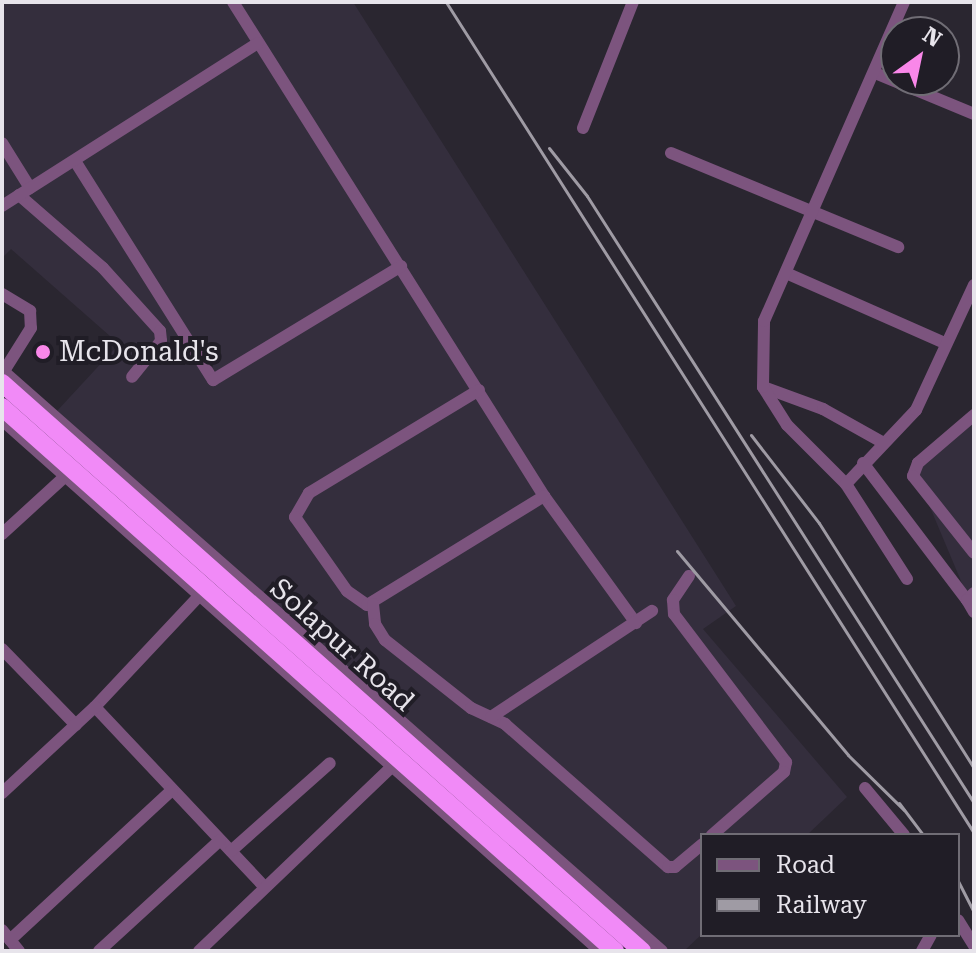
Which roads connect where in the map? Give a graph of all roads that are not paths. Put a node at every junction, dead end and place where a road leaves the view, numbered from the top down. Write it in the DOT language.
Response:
graph roads {
  1 [pos="233,2"];
  2 [pos="633,2"];
  3 [pos="904,2"];
  4 [pos="258,43"];
  5 [pos="875,73"];
  6 [pos="974,114"];
  7 [pos="583,128"];
  8 [pos="2,143"];
  9 [pos="671,153"];
  10 [pos="75,161"];
  11 [pos="24,191"];
  12 [pos="2,206"];
  13 [pos="809,212"];
  14 [pos="898,247"];
  15 [pos="401,266"];
  16 [pos="786,273"];
  17 [pos="974,285"];
  18 [pos="2,294"];
  19 [pos="945,343"];
  20 [pos="2,375"];
  21 [pos="132,377"];
  22 [pos="763,387"];
  23 [pos="479,390"];
  24 [pos="2,407"];
  25 [pos="974,415"];
  26 [pos="2,420"];
  27 [pos="882,442"];
  28 [pos="863,463"];
  29 [pos="70,472"];
  30 [pos="846,484"];
  31 [pos="544,496"];
  32 [pos="2,534"];
  33 [pos="974,553"];
  34 [pos="689,576"];
  35 [pos="907,579"];
  36 [pos="200,595"];
  37 [pos="970,596"];
  38 [pos="373,604"];
  39 [pos="652,611"];
  40 [pos="974,612"];
  41 [pos="253,614"];
  42 [pos="636,623"];
  43 [pos="2,649"];
  44 [pos="95,707"];
  45 [pos="491,717"];
  46 [pos="76,725"];
  47 [pos="397,761"];
  48 [pos="330,763"];
  49 [pos="865,788"];
  50 [pos="172,790"];
  51 [pos="2,793"];
  52 [pos="714,833"];
  53 [pos="902,833"];
  54 [pos="220,840"];
  55 [pos="700,846"];
  56 [pos="231,851"];
  57 [pos="263,885"];
  58 [pos="960,923"];
  59 [pos="6,935"];
  60 [pos="595,940"];
  61 [pos="974,946"];
  62 [pos="19,951"];
  63 [pos="99,951"];
  64 [pos="199,951"];
  65 [pos="615,951"];
  66 [pos="642,951"];
  67 [pos="662,951"];
  1 -- 4 [label="street"];
  2 -- 7 [label="street"];
  3 -- 5 [label="street"];
  4 -- 10 [label="street"];
  4 -- 15 [label="street"];
  5 -- 6 [label="street"];
  5 -- 13 [label="street"];
  8 -- 11 [label="street"];
  9 -- 13 [label="street"];
  10 -- 11 [label="street"];
  10 -- 15 [label="street"];
  11 -- 12 [label="street"];
  11 -- 21 [label="street"];
  13 -- 14 [label="street"];
  13 -- 16 [label="street"];
  15 -- 23 [label="street"];
  16 -- 19 [label="street"];
  16 -- 22 [label="street"];
  17 -- 19 [label="street"];
  18 -- 20 [label="street"];
  19 -- 27 [label="street"];
  20 -- 41 [label="highway, Solapur Road"];
  20 -- 67 [label="street"];
  22 -- 27 [label="street"];
  22 -- 30 [label="street"];
  23 -- 31 [label="street"];
  23 -- 38 [label="street"];
  24 -- 29 [label="highway, Solapur Road"];
  25 -- 33 [label="street"];
  26 -- 29 [label="street"];
  27 -- 28 [label="street"];
  28 -- 30 [label="street"];
  28 -- 37 [label="street"];
  29 -- 32 [label="street"];
  29 -- 36 [label="street"];
  29 -- 41 [label="highway, Solapur Road"];
  30 -- 35 [label="street"];
  31 -- 38 [label="street"];
  31 -- 42 [label="street"];
  34 -- 52 [label="street"];
  36 -- 44 [label="street"];
  36 -- 47 [label="street"];
  37 -- 40 [label="street"];
  38 -- 45 [label="street"];
  39 -- 42 [label="street"];
  41 -- 47 [label="highway, Solapur Road"];
  41 -- 60 [label="highway, Solapur Road"];
  42 -- 45 [label="street"];
  43 -- 46 [label="street"];
  44 -- 46 [label="street"];
  44 -- 50 [label="street"];
  45 -- 55 [label="street"];
  46 -- 51 [label="street"];
  47 -- 57 [label="street"];
  47 -- 60 [label="highway, Solapur Road"];
  48 -- 56 [label="street"];
  49 -- 53 [label="street"];
  50 -- 54 [label="street"];
  50 -- 59 [label="street"];
  54 -- 56 [label="street"];
  54 -- 63 [label="street"];
  56 -- 57 [label="street"];
  57 -- 64 [label="street"];
  58 -- 61 [label="street"];
  59 -- 62 [label="street"];
  60 -- 65 [label="highway, Solapur Road"];
  60 -- 66 [label="highway, Solapur Road"];
}
